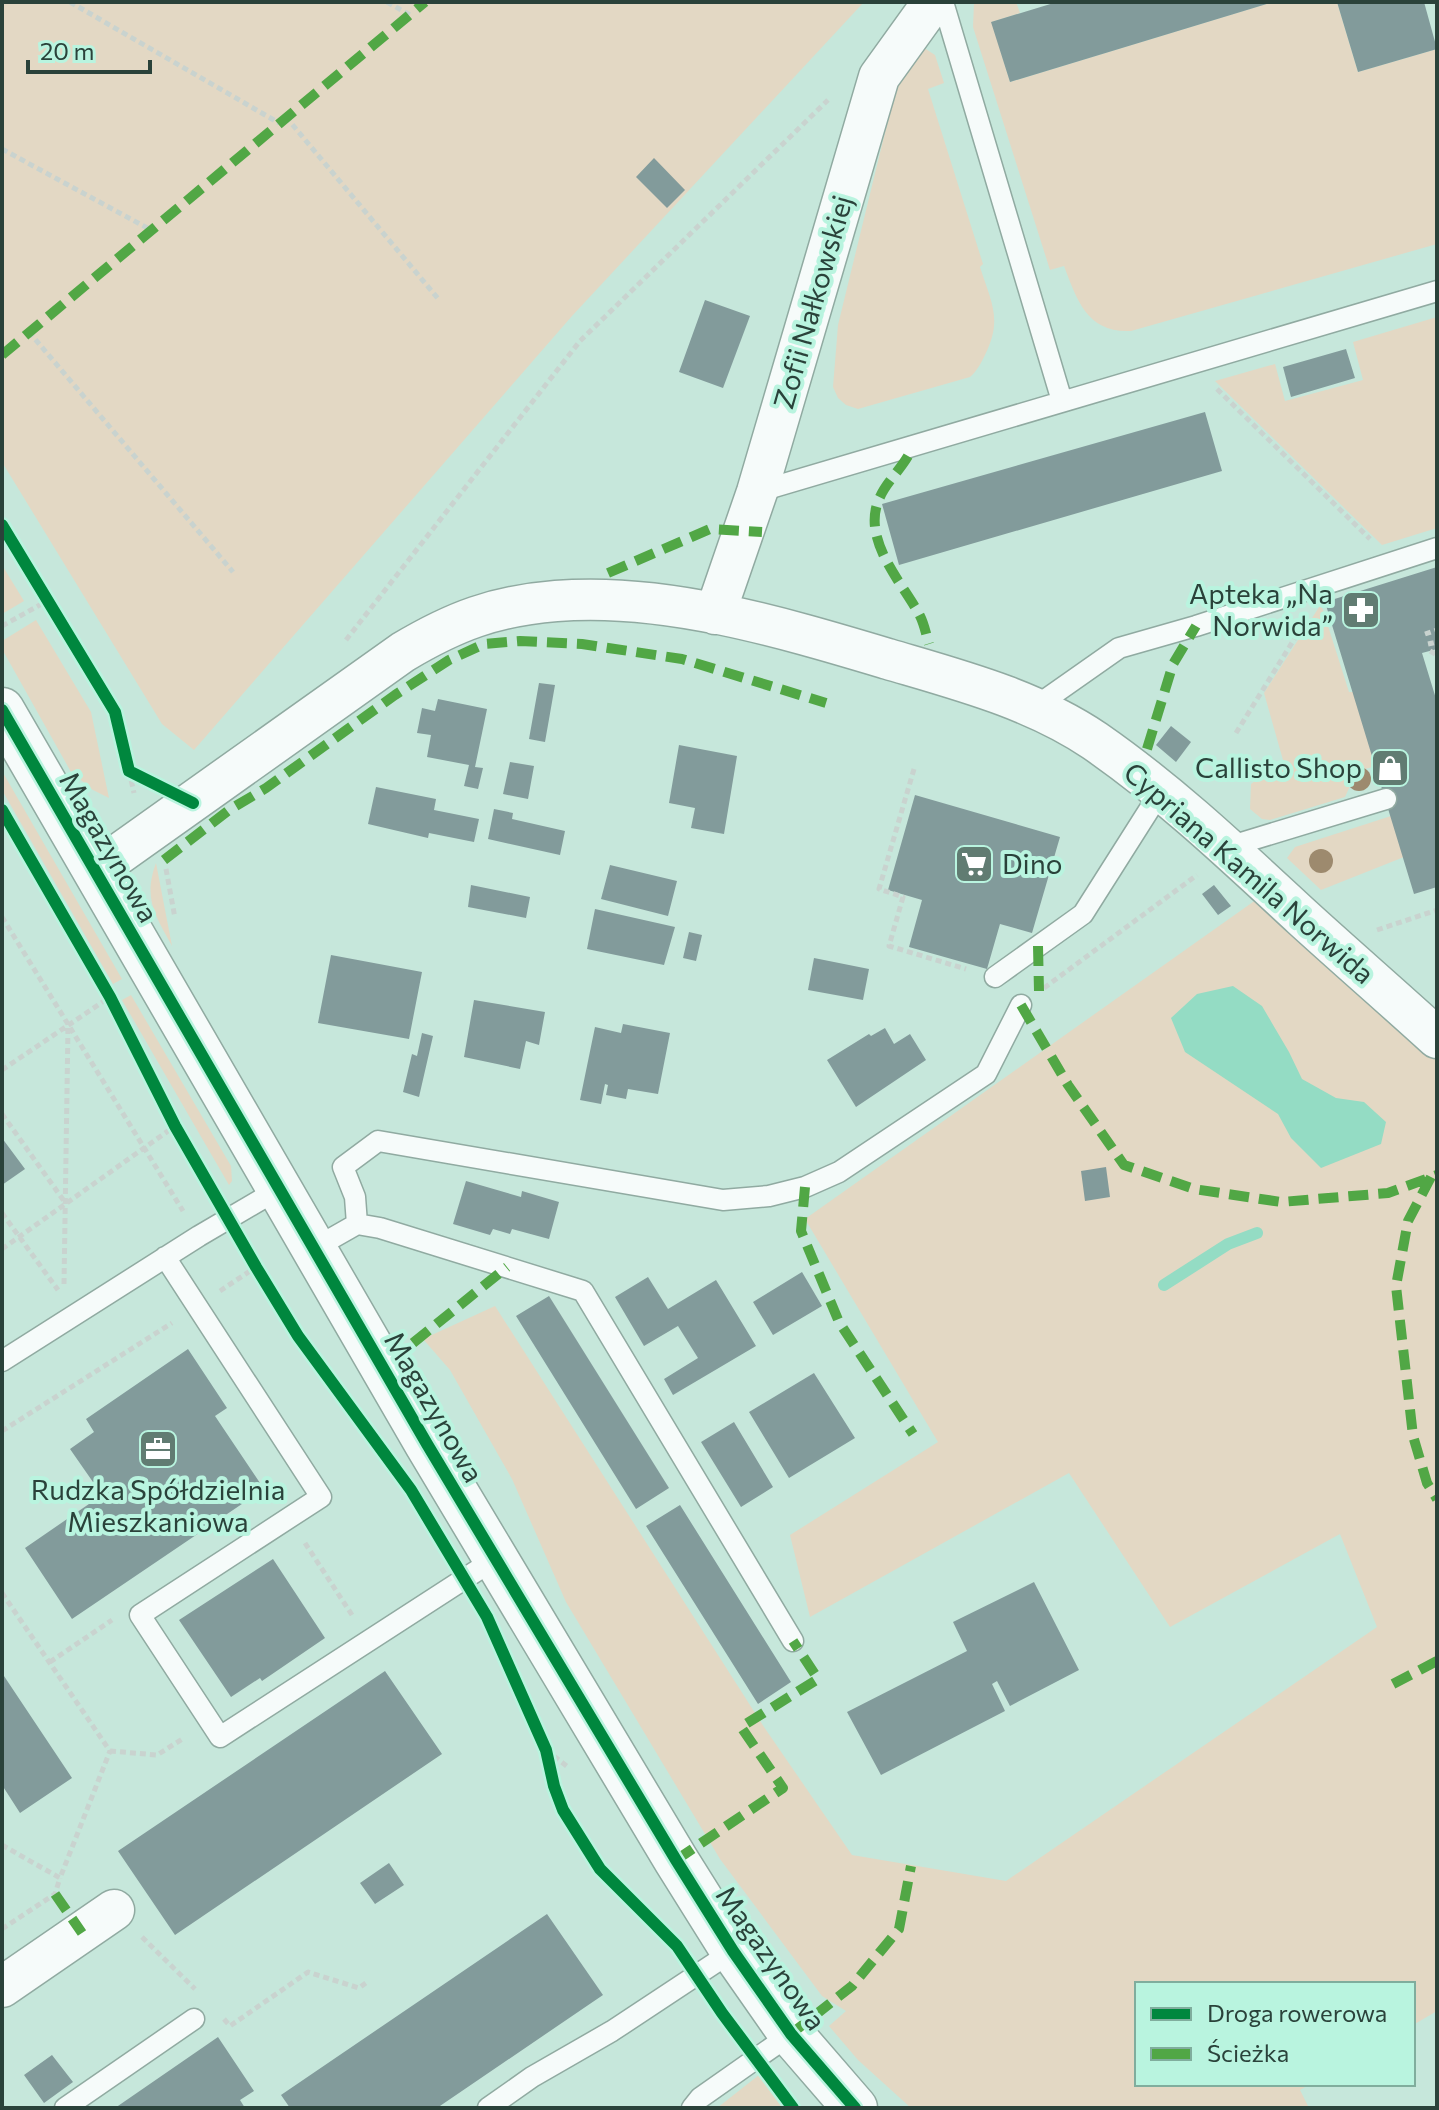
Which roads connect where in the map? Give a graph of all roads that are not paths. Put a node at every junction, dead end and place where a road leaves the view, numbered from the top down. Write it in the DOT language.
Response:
graph roads {
  1 [pos="933,2"];
  2 [pos="943,2"];
  3 [pos="1437,291"];
  4 [pos="1062,401"];
  5 [pos="757,492"];
  6 [pos="1437,548"];
  7 [pos="715,614"];
  8 [pos="1035,707"];
  9 [pos="2,710"];
  10 [pos="1161,791"];
  11 [pos="1386,799"];
  12 [pos="1216,858"];
  13 [pos="95,871"];
  14 [pos="995,977"];
  15 [pos="1021,1005"];
  16 [pos="1434,1031"];
  17 [pos="279,1189"];
  18 [pos="357,1224"];
  19 [pos="313,1249"];
  20 [pos="165,1257"];
  21 [pos="2,1361"];
  22 [pos="495,1559"];
  23 [pos="793,1641"];
  24 [pos="114,1910"];
  25 [pos="733,1951"];
  26 [pos="2,1987"];
  27 [pos="194,2019"];
  28 [pos="791,2034"];
  29 [pos="65,2108"];
  30 [pos="488,2108"];
  31 [pos="692,2108"];
  32 [pos="855,2108"];
  1 -- 5 [label="street, Zofii Nałkowskiej"];
  2 -- 4 [label="lane"];
  3 -- 4 [label="lane"];
  4 -- 5 [label="lane"];
  5 -- 7 [label="street, Zofii Nałkowskiej"];
  6 -- 8 [label="lane"];
  7 -- 8 [label="street, Cypriana Kamila Norwida"];
  7 -- 13 [label="street, Cypriana Kamila Norwida"];
  8 -- 10 [label="street, Cypriana Kamila Norwida"];
  9 -- 13 [label="street, Magazynowa"];
  10 -- 12 [label="street, Cypriana Kamila Norwida"];
  10 -- 14 [label="lane"];
  11 -- 12 [label="lane"];
  12 -- 16 [label="street, Cypriana Kamila Norwida"];
  13 -- 17 [label="street, Magazynowa"];
  15 -- 18 [label="lane"];
  17 -- 19 [label="street, Magazynowa"];
  17 -- 20 [label="lane"];
  18 -- 19 [label="lane"];
  18 -- 23 [label="lane"];
  19 -- 22 [label="street, Magazynowa"];
  20 -- 21 [label="lane"];
  20 -- 22 [label="lane"];
  22 -- 25 [label="street, Magazynowa"];
  24 -- 26 [label="street"];
  25 -- 28 [label="street, Magazynowa"];
  25 -- 30 [label="lane"];
  27 -- 29 [label="lane"];
  28 -- 31 [label="lane"];
  28 -- 32 [label="street, Magazynowa"];
}
